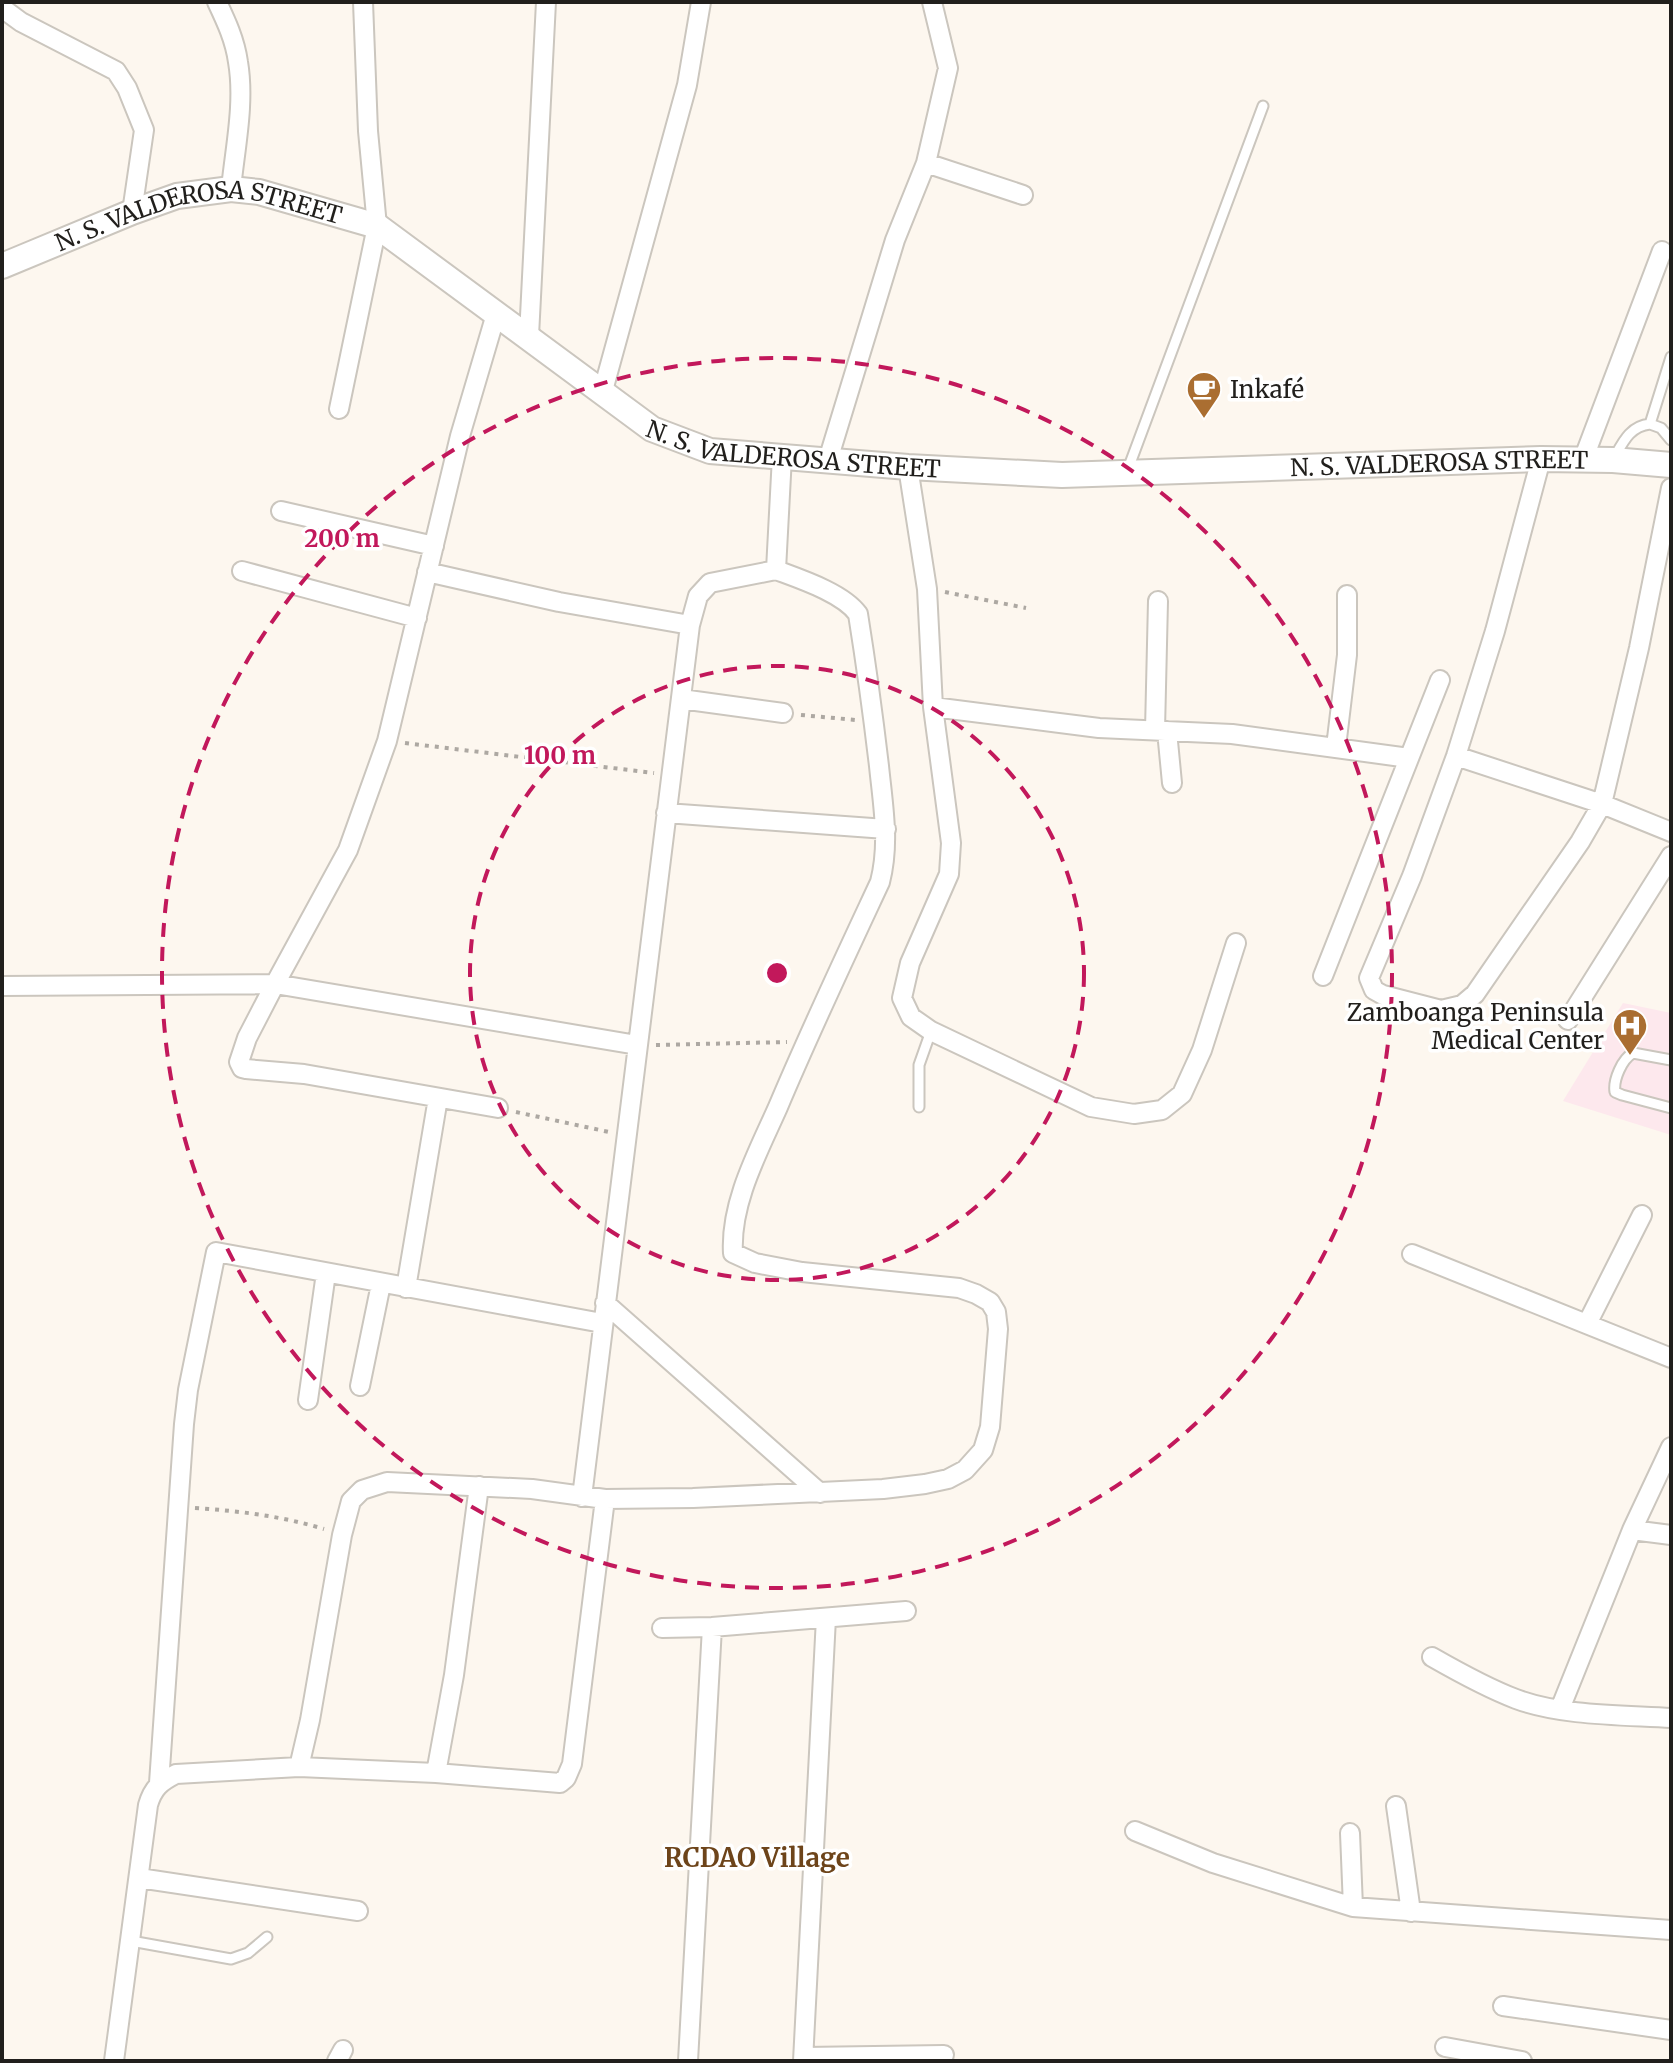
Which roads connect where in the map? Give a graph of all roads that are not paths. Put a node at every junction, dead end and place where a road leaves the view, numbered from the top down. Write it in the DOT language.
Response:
graph roads {
  1 [pos="217,2"];
  2 [pos="363,2"];
  3 [pos="546,2"];
  4 [pos="701,2"];
  5 [pos="932,2"];
  6 [pos="3,11"];
  7 [pos="1263,106"];
  8 [pos="926,163"];
  9 [pos="231,189"];
  10 [pos="1023,195"];
  11 [pos="132,212"];
  12 [pos="377,226"];
  13 [pos="1662,251"];
  14 [pos="2,266"];
  15 [pos="496,314"];
  16 [pos="529,336"];
  17 [pos="1671,357"];
  18 [pos="602,394"];
  19 [pos="339,409"];
  20 [pos="1650,424"];
  21 [pos="1671,440"];
  22 [pos="782,456"];
  23 [pos="1541,459"];
  24 [pos="828,460"];
  25 [pos="1583,460"];
  26 [pos="1613,460"];
  27 [pos="1671,465"];
  28 [pos="908,467"];
  29 [pos="1127,473"];
  30 [pos="1671,488"];
  31 [pos="281,511"];
  32 [pos="434,546"];
  33 [pos="776,570"];
  34 [pos="242,571"];
  35 [pos="427,572"];
  36 [pos="1347,595"];
  37 [pos="1158,601"];
  38 [pos="417,618"];
  39 [pos="690,625"];
  40 [pos="1440,680"];
  41 [pos="681,699"];
  42 [pos="933,707"];
  43 [pos="783,713"];
  44 [pos="1161,731"];
  45 [pos="1336,747"];
  46 [pos="1456,756"];
  47 [pos="1409,758"];
  48 [pos="1172,783"];
  49 [pos="1602,804"];
  50 [pos="666,813"];
  51 [pos="886,829"];
  52 [pos="1671,832"];
  53 [pos="1671,856"];
  54 [pos="1236,943"];
  55 [pos="1323,976"];
  56 [pos="275,984"];
  57 [pos="2,986"];
  58 [pos="1568,1020"];
  59 [pos="931,1031"];
  60 [pos="637,1045"];
  61 [pos="1671,1060"];
  62 [pos="438,1098"];
  63 [pos="919,1107"];
  64 [pos="498,1108"];
  65 [pos="1671,1108"];
  66 [pos="1642,1215"];
  67 [pos="1412,1254"];
  68 [pos="326,1273"];
  69 [pos="381,1284"];
  70 [pos="406,1288"];
  71 [pos="605,1303"];
  72 [pos="602,1323"];
  73 [pos="1587,1324"];
  74 [pos="1671,1358"];
  75 [pos="360,1386"];
  76 [pos="308,1400"];
  77 [pos="1671,1447"];
  78 [pos="479,1486"];
  79 [pos="820,1493"];
  80 [pos="582,1497"];
  81 [pos="605,1499"];
  82 [pos="1632,1530"];
  83 [pos="1671,1535"];
  84 [pos="906,1611"];
  85 [pos="826,1618"];
  86 [pos="712,1627"];
  87 [pos="662,1628"];
  88 [pos="1432,1657"];
  89 [pos="1560,1709"];
  90 [pos="1671,1718"];
  91 [pos="299,1767"];
  92 [pos="436,1773"];
  93 [pos="159,1783"];
  94 [pos="1396,1806"];
  95 [pos="1135,1831"];
  96 [pos="1350,1833"];
  97 [pos="139,1878"];
  98 [pos="1353,1907"];
  99 [pos="358,1911"];
  100 [pos="1411,1912"];
  101 [pos="1671,1930"];
  102 [pos="267,1937"];
  103 [pos="131,1941"];
  104 [pos="1503,2006"];
  105 [pos="1671,2030"];
  106 [pos="1445,2047"];
  107 [pos="944,2055"];
  108 [pos="804,2059"];
  109 [pos="114,2061"];
  110 [pos="688,2061"];
  111 [pos="1522,2061"];
  1 -- 9 [label="street"];
  2 -- 12 [label="street"];
  3 -- 16 [label="street"];
  4 -- 18 [label="street"];
  5 -- 8 [label="street"];
  6 -- 11 [label="street"];
  7 -- 29 [label="lane"];
  8 -- 10 [label="street"];
  8 -- 24 [label="street"];
  9 -- 11 [label="main road, N. S. VALDEROSA STREET"];
  9 -- 12 [label="main road, N. S. VALDEROSA STREET"];
  11 -- 14 [label="main road, N. S. VALDEROSA STREET"];
  12 -- 15 [label="main road, N. S. VALDEROSA STREET"];
  12 -- 19 [label="street"];
  13 -- 25 [label="street"];
  15 -- 16 [label="main road, N. S. VALDEROSA STREET"];
  15 -- 32 [label="street"];
  16 -- 18 [label="main road, N. S. VALDEROSA STREET"];
  17 -- 20 [label="lane"];
  18 -- 22 [label="main road, N. S. VALDEROSA STREET"];
  20 -- 21 [label="lane"];
  20 -- 26 [label="lane"];
  22 -- 24 [label="main road, N. S. VALDEROSA STREET"];
  22 -- 33 [label="street"];
  23 -- 25 [label="main road, N. S. VALDEROSA STREET"];
  23 -- 29 [label="main road, N. S. VALDEROSA STREET"];
  23 -- 46 [label="street"];
  24 -- 28 [label="main road, N. S. VALDEROSA STREET"];
  25 -- 26 [label="main road, N. S. VALDEROSA STREET"];
  26 -- 27 [label="main road, N. S. VALDEROSA STREET"];
  28 -- 29 [label="main road, N. S. VALDEROSA STREET"];
  28 -- 42 [label="street"];
  30 -- 49 [label="street"];
  31 -- 32 [label="street"];
  32 -- 35 [label="street"];
  33 -- 39 [label="street"];
  33 -- 51 [label="street"];
  34 -- 38 [label="street"];
  35 -- 38 [label="street"];
  35 -- 39 [label="street"];
  36 -- 45 [label="street"];
  37 -- 44 [label="street"];
  38 -- 56 [label="street"];
  39 -- 41 [label="street"];
  40 -- 47 [label="street"];
  41 -- 43 [label="street"];
  41 -- 50 [label="street"];
  42 -- 44 [label="street"];
  42 -- 59 [label="street"];
  44 -- 45 [label="street"];
  44 -- 48 [label="street"];
  45 -- 47 [label="street"];
  46 -- 49 [label="street"];
  46 -- 49 [label="street"];
  47 -- 55 [label="street"];
  49 -- 52 [label="street"];
  50 -- 51 [label="street"];
  50 -- 60 [label="street"];
  51 -- 79 [label="street"];
  53 -- 58 [label="street"];
  54 -- 59 [label="street"];
  56 -- 57 [label="street"];
  56 -- 60 [label="street"];
  56 -- 62 [label="street"];
  59 -- 63 [label="lane"];
  60 -- 71 [label="street"];
  61 -- 65 [label="lane"];
  62 -- 64 [label="street"];
  62 -- 70 [label="street"];
  66 -- 73 [label="street"];
  67 -- 73 [label="street"];
  68 -- 69 [label="street"];
  68 -- 76 [label="street"];
  68 -- 93 [label="street"];
  69 -- 70 [label="street"];
  69 -- 75 [label="street"];
  70 -- 72 [label="street"];
  71 -- 72 [label="street"];
  71 -- 79 [label="street"];
  72 -- 80 [label="street"];
  73 -- 74 [label="street"];
  77 -- 82 [label="street"];
  78 -- 80 [label="street"];
  78 -- 91 [label="street"];
  78 -- 92 [label="street"];
  79 -- 81 [label="street"];
  80 -- 81 [label="street"];
  81 -- 92 [label="street"];
  82 -- 83 [label="street"];
  82 -- 89 [label="street"];
  84 -- 85 [label="street"];
  85 -- 86 [label="street"];
  85 -- 108 [label="street"];
  86 -- 87 [label="street"];
  86 -- 110 [label="street"];
  88 -- 89 [label="street"];
  89 -- 90 [label="street"];
  91 -- 92 [label="street"];
  91 -- 93 [label="street"];
  93 -- 97 [label="street"];
  94 -- 100 [label="street"];
  95 -- 98 [label="street"];
  96 -- 98 [label="street"];
  97 -- 99 [label="street"];
  97 -- 103 [label="street"];
  98 -- 100 [label="street"];
  100 -- 101 [label="street"];
  102 -- 103 [label="lane"];
  103 -- 109 [label="street"];
  104 -- 105 [label="street"];
  106 -- 111 [label="street"];
  107 -- 108 [label="street"];
}
